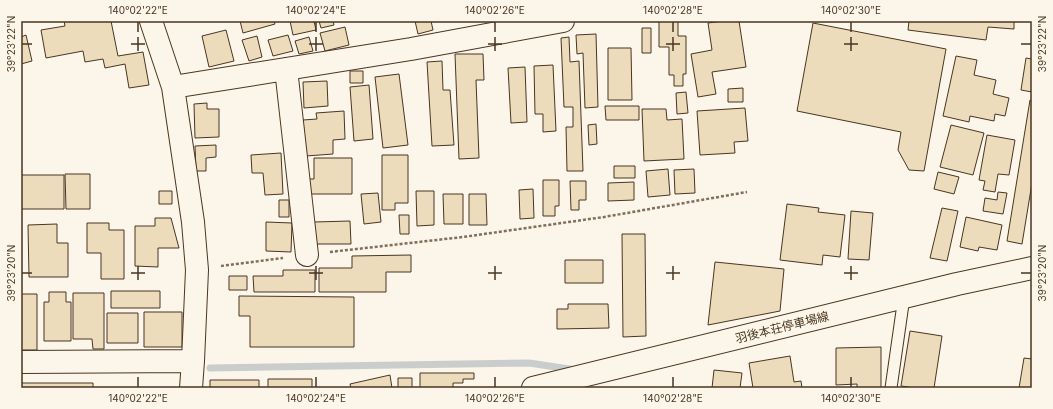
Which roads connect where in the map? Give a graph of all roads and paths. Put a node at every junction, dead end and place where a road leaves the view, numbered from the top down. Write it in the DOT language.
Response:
graph roads {
  1 [pos="150,21"];
  2 [pos="563,21"];
  3 [pos="286,69"];
  4 [pos="173,87"];
  5 [pos="747,192"];
  6 [pos="307,255"];
  7 [pos="1032,268"];
  8 [pos="197,270"];
  9 [pos="904,297"];
  10 [pos="193,361"];
  11 [pos="21,362"];
  12 [pos="191,388"];
  13 [pos="533,388"];
  14 [pos="891,388"];
  1 -- 4 [label="street"];
  2 -- 3 [label="street"];
  3 -- 4 [label="street"];
  3 -- 6 [label="street"];
  4 -- 8 [label="street"];
  5 -- 6 [label="path"];
  6 -- 8 [label="path"];
  7 -- 9 [label="street, 羽後本荘停車場線"];
  8 -- 10 [label="street"];
  9 -- 13 [label="street, 羽後本荘停車場線"];
  9 -- 14 [label="lane"];
  10 -- 11 [label="street"];
  10 -- 12 [label="street"];
}
